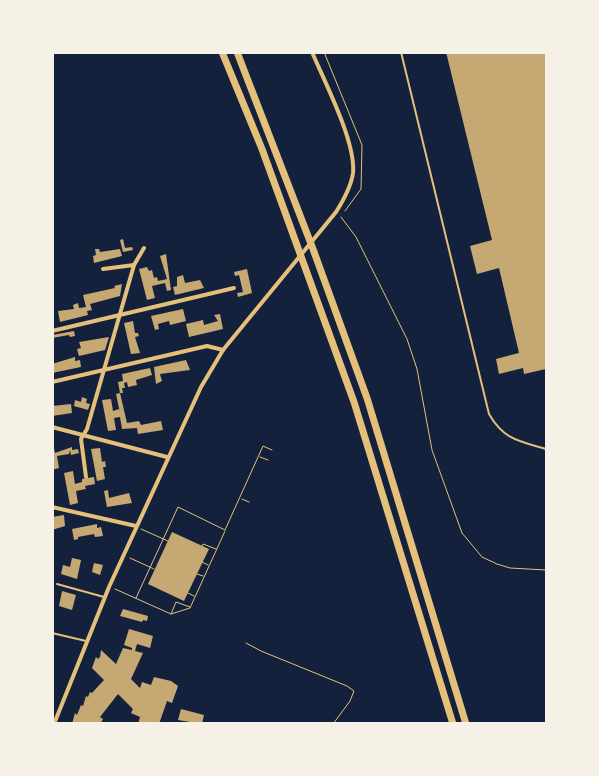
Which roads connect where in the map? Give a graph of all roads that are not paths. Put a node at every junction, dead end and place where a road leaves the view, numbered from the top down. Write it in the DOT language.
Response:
graph roads {
  1 [pos="222,52"];
  2 [pos="237,52"];
  3 [pos="312,52"];
  4 [pos="401,52"];
  5 [pos="144,248"];
  6 [pos="134,265"];
  7 [pos="102,269"];
  8 [pos="234,288"];
  9 [pos="120,315"];
  10 [pos="52,332"];
  11 [pos="223,350"];
  12 [pos="104,370"];
  13 [pos="52,382"];
  14 [pos="52,427"];
  15 [pos="83,434"];
  16 [pos="546,449"];
  17 [pos="167,456"];
  18 [pos="86,477"];
  19 [pos="52,507"];
  20 [pos="136,526"];
  21 [pos="56,584"];
  22 [pos="104,597"];
  23 [pos="52,633"];
  24 [pos="86,641"];
  25 [pos="54,724"];
  26 [pos="453,724"];
  27 [pos="466,724"];
  1 -- 26 [label="highway"];
  2 -- 27 [label="highway"];
  3 -- 11 [label="street"];
  4 -- 16 [label="lane"];
  5 -- 6 [label="street"];
  6 -- 7 [label="street"];
  6 -- 9 [label="street"];
  8 -- 9 [label="street"];
  9 -- 10 [label="street"];
  9 -- 12 [label="street"];
  11 -- 12 [label="street"];
  11 -- 17 [label="street"];
  12 -- 13 [label="street"];
  12 -- 15 [label="street"];
  14 -- 15 [label="street"];
  15 -- 17 [label="street"];
  15 -- 18 [label="street"];
  17 -- 20 [label="street"];
  19 -- 20 [label="street"];
  20 -- 22 [label="street"];
  21 -- 22 [label="lane"];
  22 -- 24 [label="street"];
  23 -- 24 [label="lane"];
  24 -- 25 [label="street"];
}
